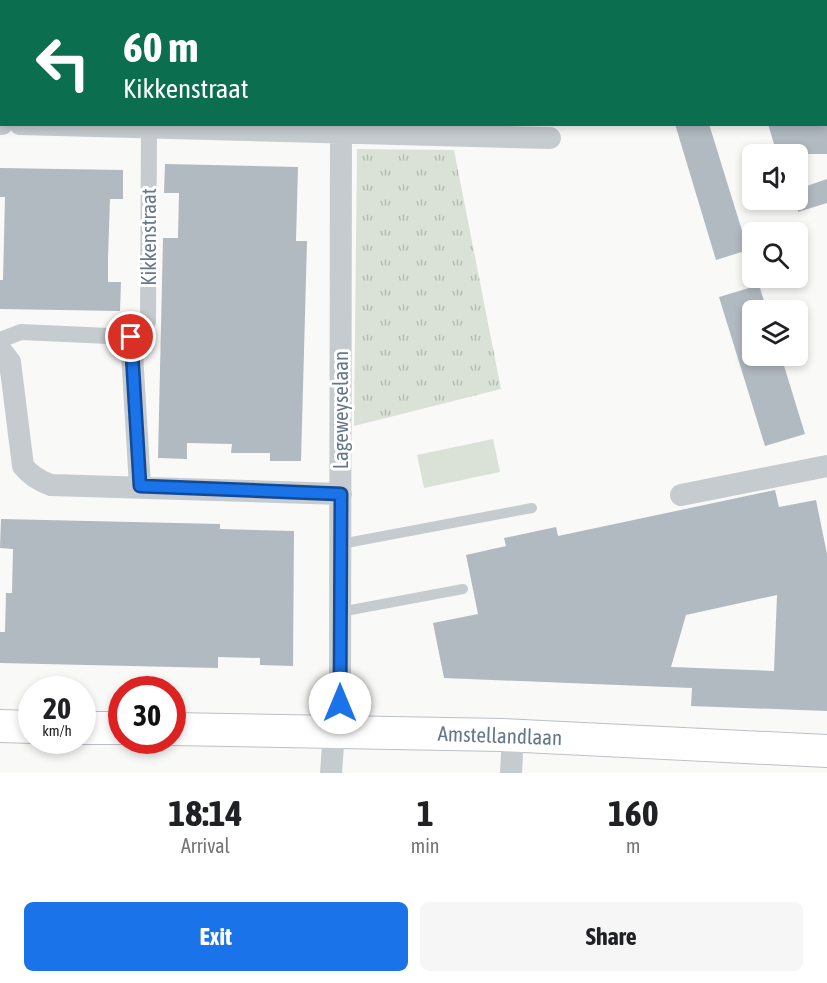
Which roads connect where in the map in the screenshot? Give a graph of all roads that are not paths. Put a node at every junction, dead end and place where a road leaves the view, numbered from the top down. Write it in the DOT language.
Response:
graph roads {
  1 [pos="718,0"];
  2 [pos="738,0"];
  3 [pos="84,126"];
  4 [pos="149,128"];
  5 [pos="341,129"];
  6 [pos="550,138"];
  7 [pos="131,337"];
  8 [pos="0,340"];
  9 [pos="0,349"];
  10 [pos="827,466"];
  11 [pos="140,486"];
  12 [pos="341,494"];
  13 [pos="681,495"];
  14 [pos="532,508"];
  15 [pos="341,544"];
  16 [pos="463,589"];
  17 [pos="340,612"];
  18 [pos="0,726"];
  19 [pos="18,727"];
  20 [pos="186,729"];
  21 [pos="334,732"];
  22 [pos="513,735"];
  23 [pos="827,751"];
  24 [pos="331,773"];
  25 [pos="511,773"];
  1 -- 2 [label="street"];
  3 -- 4 [label="street"];
  4 -- 5 [label="street"];
  4 -- 7 [label="street, Kikkenstraat"];
  5 -- 6 [label="street"];
  5 -- 12 [label="street, Lageweyselaan"];
  7 -- 8 [label="street"];
  7 -- 11 [label="street"];
  9 -- 11 [label="street"];
  10 -- 13 [label="street"];
  11 -- 12 [label="street"];
  12 -- 15 [label="street, Lageweyselaan"];
  14 -- 15 [label="lane"];
  15 -- 17 [label="street, Lageweyselaan"];
  16 -- 17 [label="lane"];
  17 -- 21 [label="street, Lageweyselaan"];
  18 -- 19 [label="main road"];
  20 -- 21 [label="main road, Amstellandlaan"];
  21 -- 22 [label="main road, Amstellandlaan"];
  21 -- 24 [label="street, Lageweyselaan"];
  22 -- 23 [label="main road, Amstellandlaan"];
  22 -- 25 [label="street"];
}
